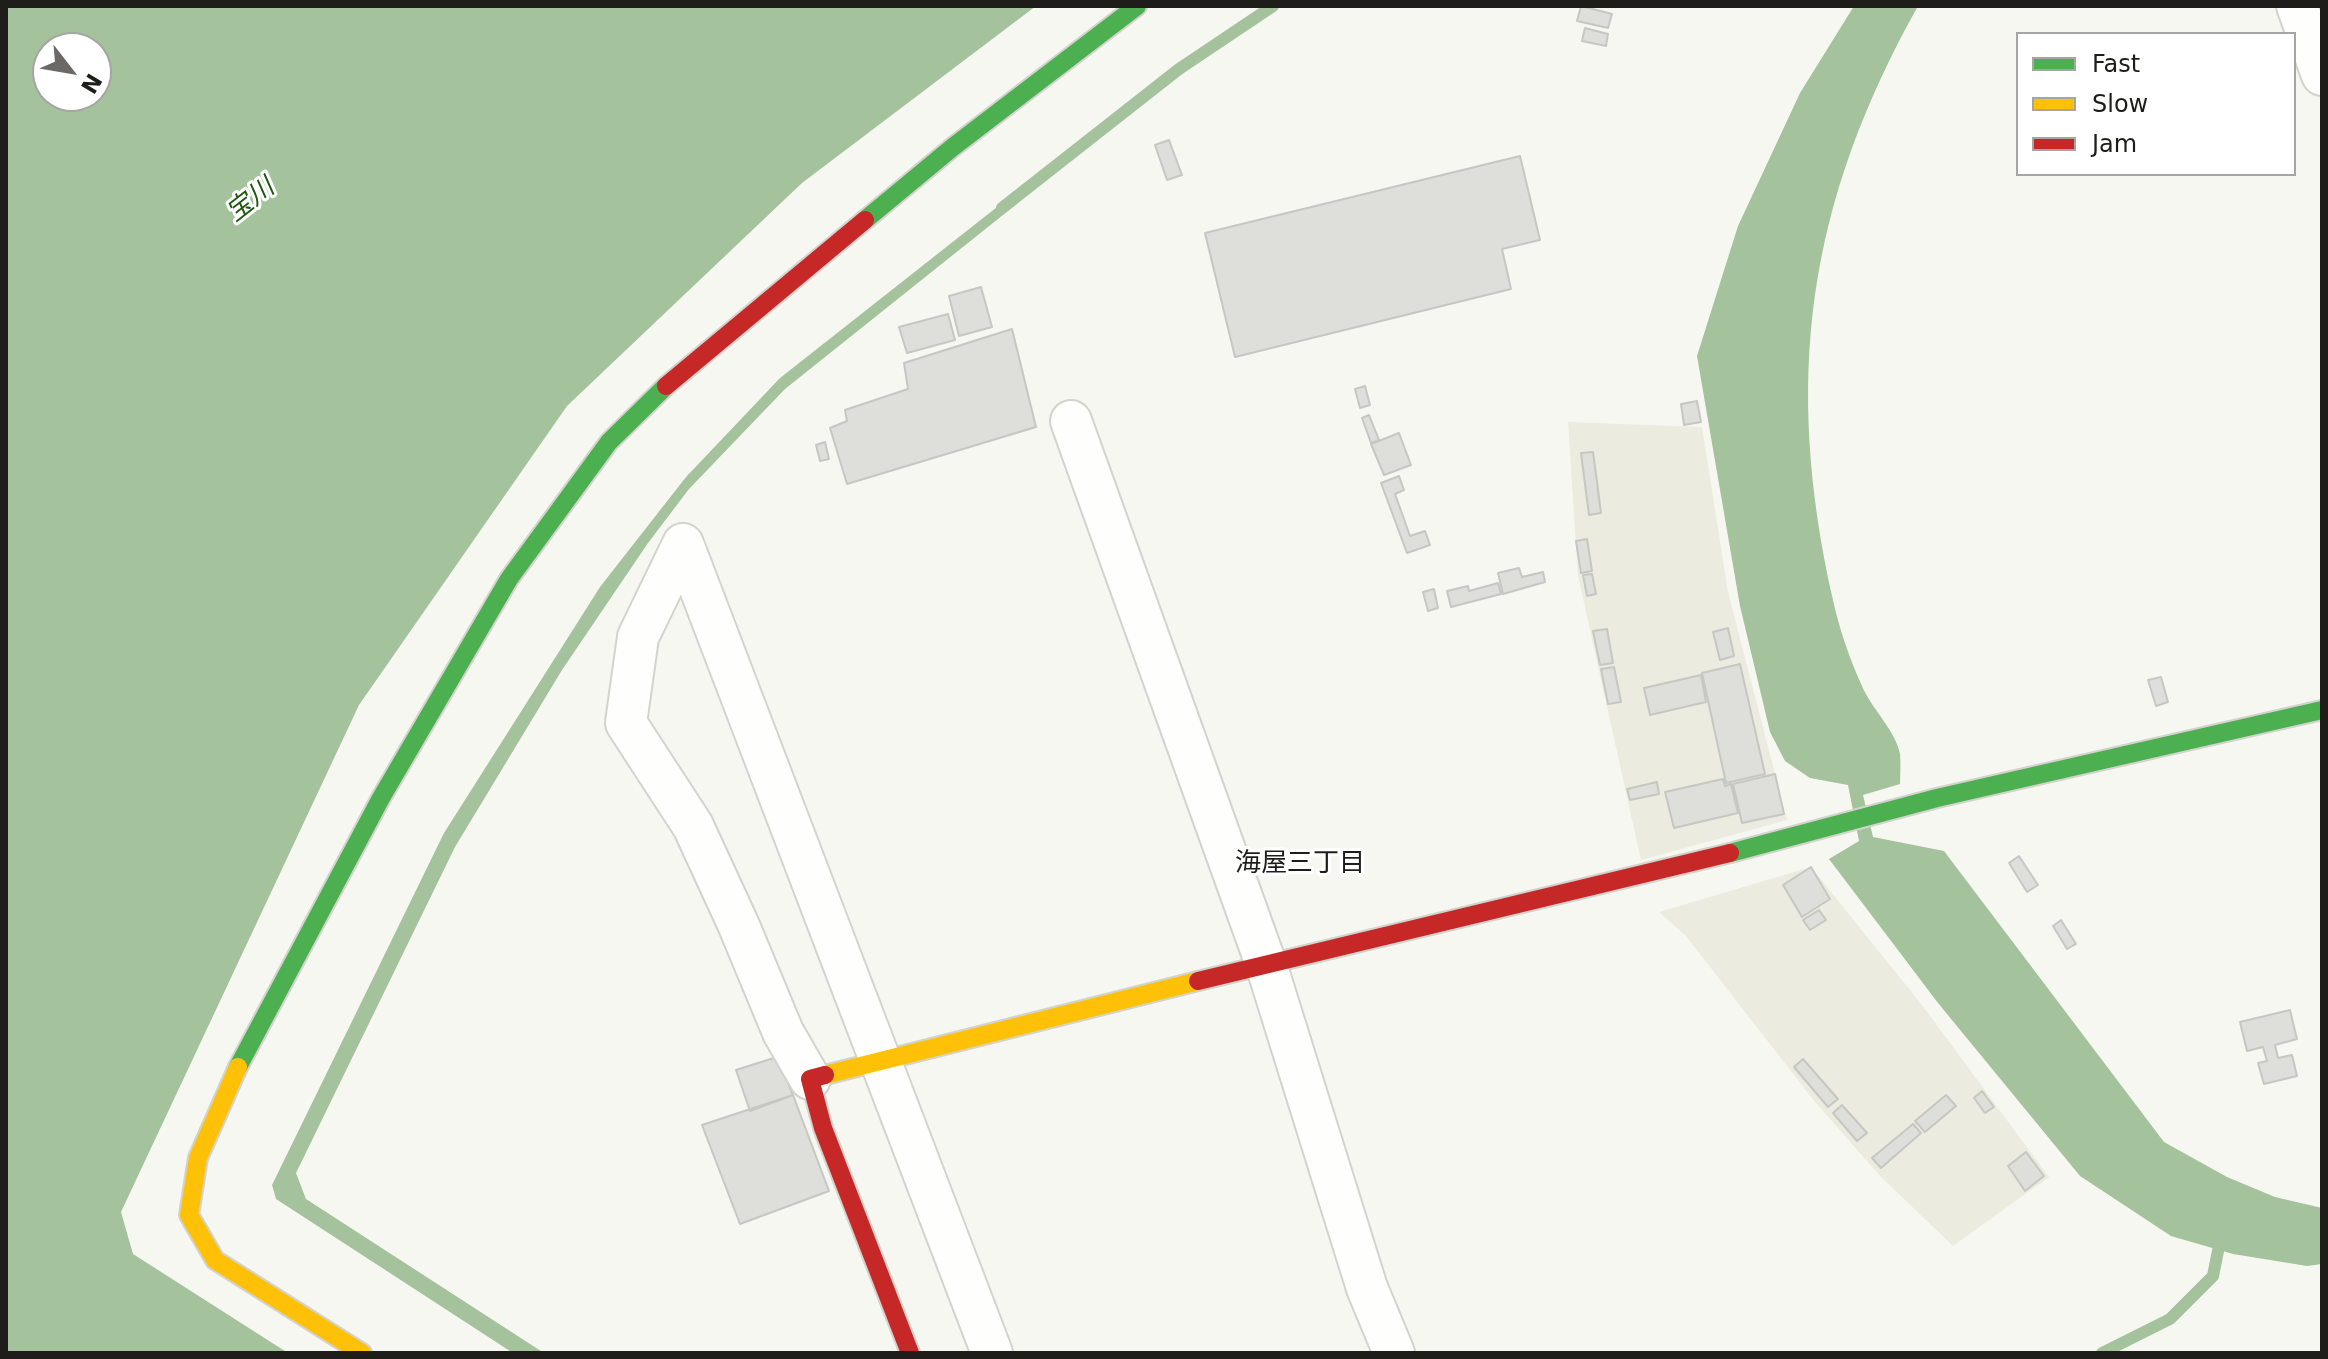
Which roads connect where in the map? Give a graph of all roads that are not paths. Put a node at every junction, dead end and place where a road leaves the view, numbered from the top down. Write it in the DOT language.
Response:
graph roads {
  1 [pos="1137,6"];
  2 [pos="2297,6"];
  3 [pos="2322,75"];
  4 [pos="1071,421"];
  5 [pos="2322,710"];
  6 [pos="1266,964"];
  7 [pos="882,1060"];
  8 [pos="810,1079"];
  9 [pos="362,1353"];
  10 [pos="910,1353"];
  11 [pos="992,1353"];
  12 [pos="1394,1353"];
  1 -- 9 [label="street"];
  2 -- 3 [label="street"];
  4 -- 6 [label="street"];
  5 -- 6 [label="street"];
  6 -- 7 [label="street"];
  6 -- 12 [label="street"];
  7 -- 8 [label="street"];
  7 -- 8 [label="street"];
  7 -- 11 [label="street"];
  8 -- 10 [label="street"];
}
